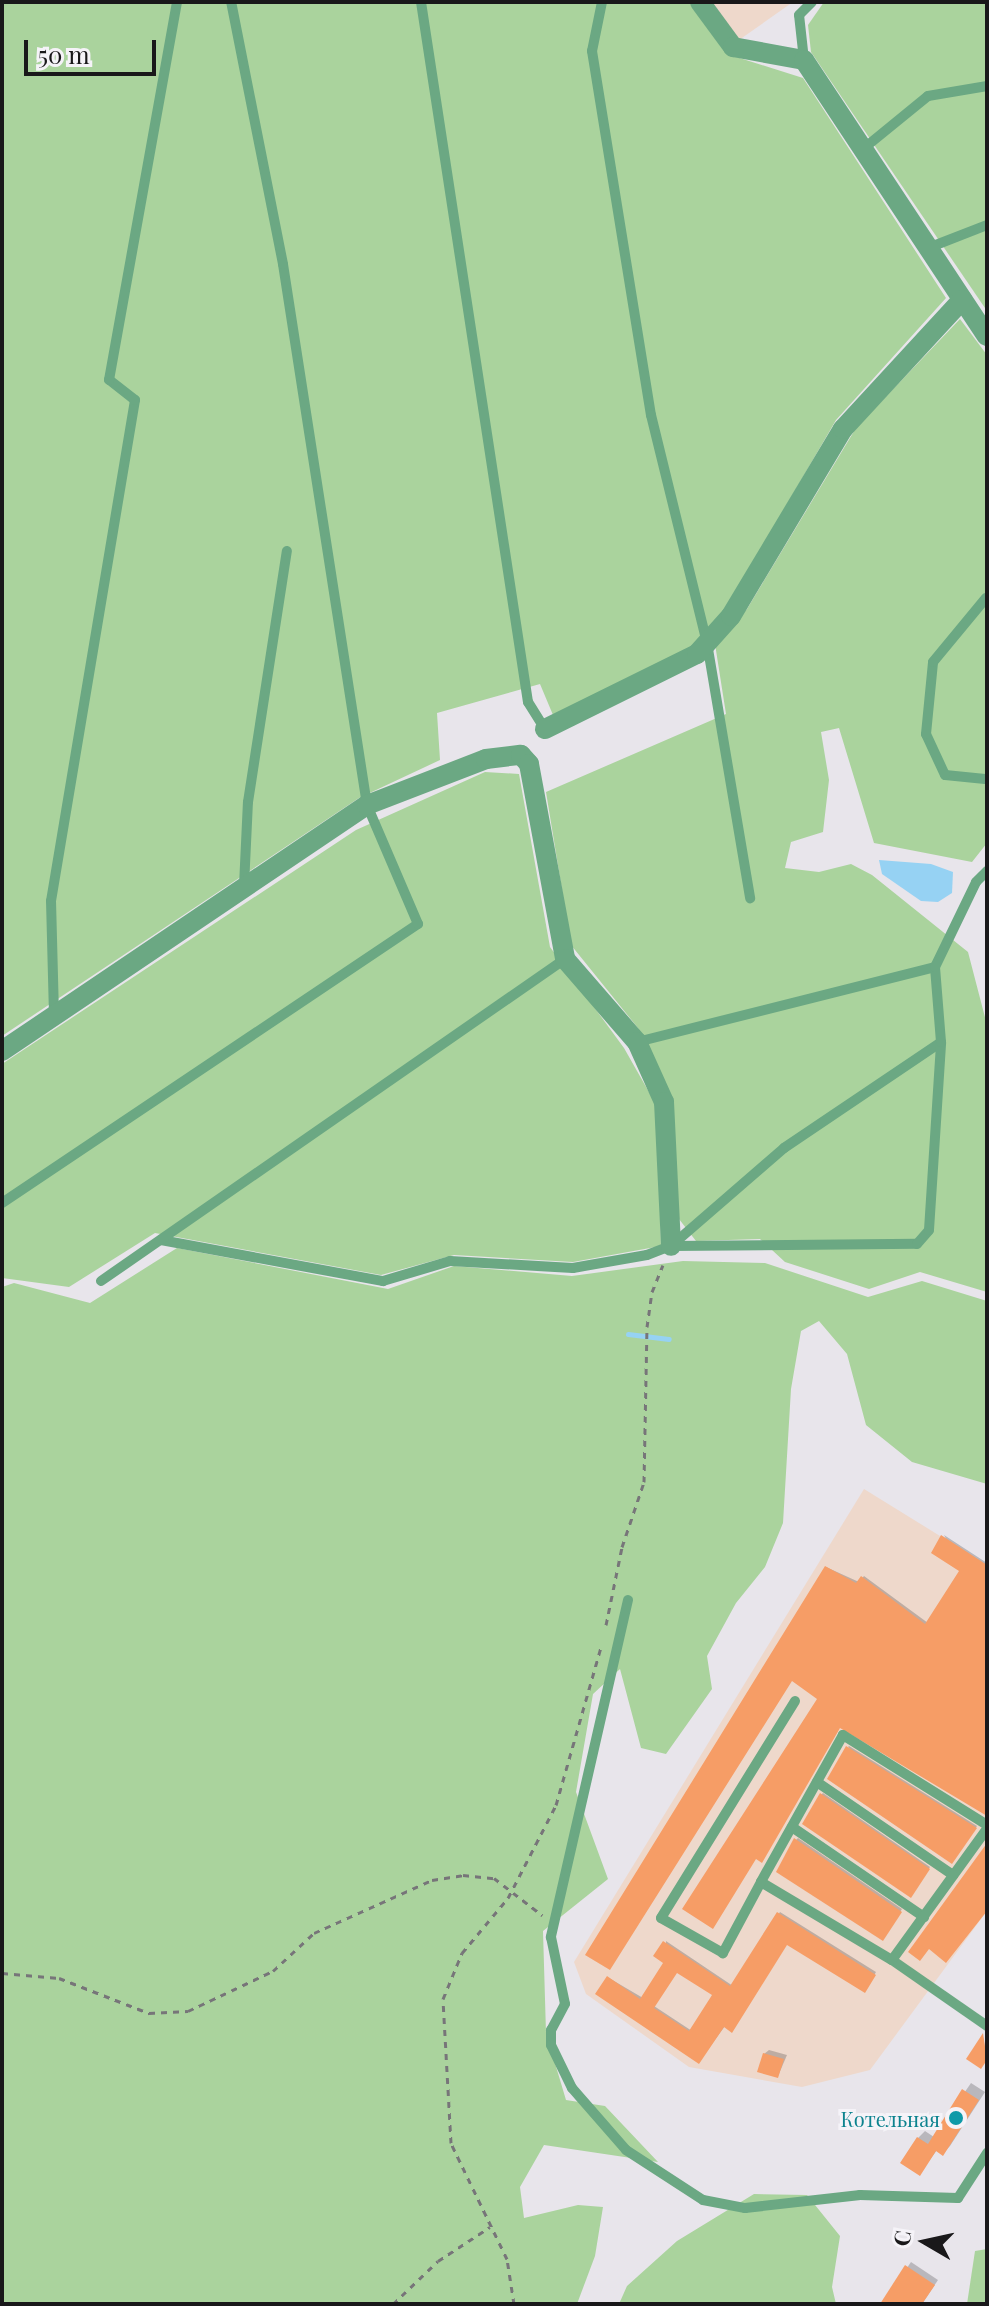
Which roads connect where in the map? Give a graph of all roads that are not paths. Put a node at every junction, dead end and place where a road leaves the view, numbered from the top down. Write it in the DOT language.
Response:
graph roads {
  1 [pos="177,2"];
  2 [pos="231,2"];
  3 [pos="421,2"];
  4 [pos="602,2"];
  5 [pos="700,2"];
  6 [pos="812,2"];
  7 [pos="804,60"];
  8 [pos="987,86"];
  9 [pos="863,149"];
  10 [pos="987,225"];
  11 [pos="928,248"];
  12 [pos="962,300"];
  13 [pos="987,336"];
  14 [pos="287,551"];
  15 [pos="986,598"];
  16 [pos="707,643"];
  17 [pos="545,729"];
  18 [pos="986,779"];
  19 [pos="367,805"];
  20 [pos="987,871"];
  21 [pos="244,888"];
  22 [pos="750,898"];
  23 [pos="565,959"];
  24 [pos="935,967"];
  25 [pos="54,1015"];
  26 [pos="637,1042"];
  27 [pos="941,1042"];
  28 [pos="2,1051"];
  29 [pos="2,1203"];
  30 [pos="161,1240"];
  31 [pos="671,1246"];
  32 [pos="101,1281"];
  33 [pos="628,1600"];
  34 [pos="795,1701"];
  35 [pos="817,1782"];
  36 [pos="792,1827"];
  37 [pos="987,1827"];
  38 [pos="953,1875"];
  39 [pos="761,1882"];
  40 [pos="924,1917"];
  41 [pos="892,1960"];
  42 [pos="987,2026"];
  43 [pos="987,2153"];
  1 -- 25 [label="lane"];
  2 -- 19 [label="lane"];
  3 -- 17 [label="lane"];
  4 -- 16 [label="lane"];
  5 -- 7 [label="street"];
  6 -- 7 [label="lane"];
  7 -- 9 [label="street"];
  8 -- 9 [label="lane"];
  9 -- 11 [label="street"];
  10 -- 11 [label="lane"];
  11 -- 12 [label="street"];
  12 -- 13 [label="street"];
  12 -- 16 [label="street"];
  14 -- 21 [label="lane"];
  15 -- 18 [label="lane"];
  16 -- 17 [label="street"];
  16 -- 22 [label="lane"];
  19 -- 21 [label="street"];
  19 -- 23 [label="street"];
  19 -- 29 [label="lane"];
  20 -- 24 [label="lane"];
  21 -- 25 [label="street"];
  23 -- 26 [label="street"];
  23 -- 30 [label="lane"];
  24 -- 26 [label="lane"];
  24 -- 27 [label="lane"];
  25 -- 28 [label="street"];
  26 -- 31 [label="street"];
  27 -- 31 [label="lane"];
  27 -- 31 [label="lane"];
  30 -- 31 [label="lane"];
  30 -- 32 [label="lane"];
  33 -- 43 [label="lane"];
  34 -- 39 [label="lane"];
  35 -- 36 [label="lane"];
  35 -- 37 [label="lane"];
  35 -- 38 [label="lane"];
  36 -- 39 [label="lane"];
  36 -- 40 [label="lane"];
  37 -- 38 [label="lane"];
  38 -- 40 [label="lane"];
  39 -- 41 [label="lane"];
  40 -- 41 [label="lane"];
  41 -- 42 [label="lane"];
}
